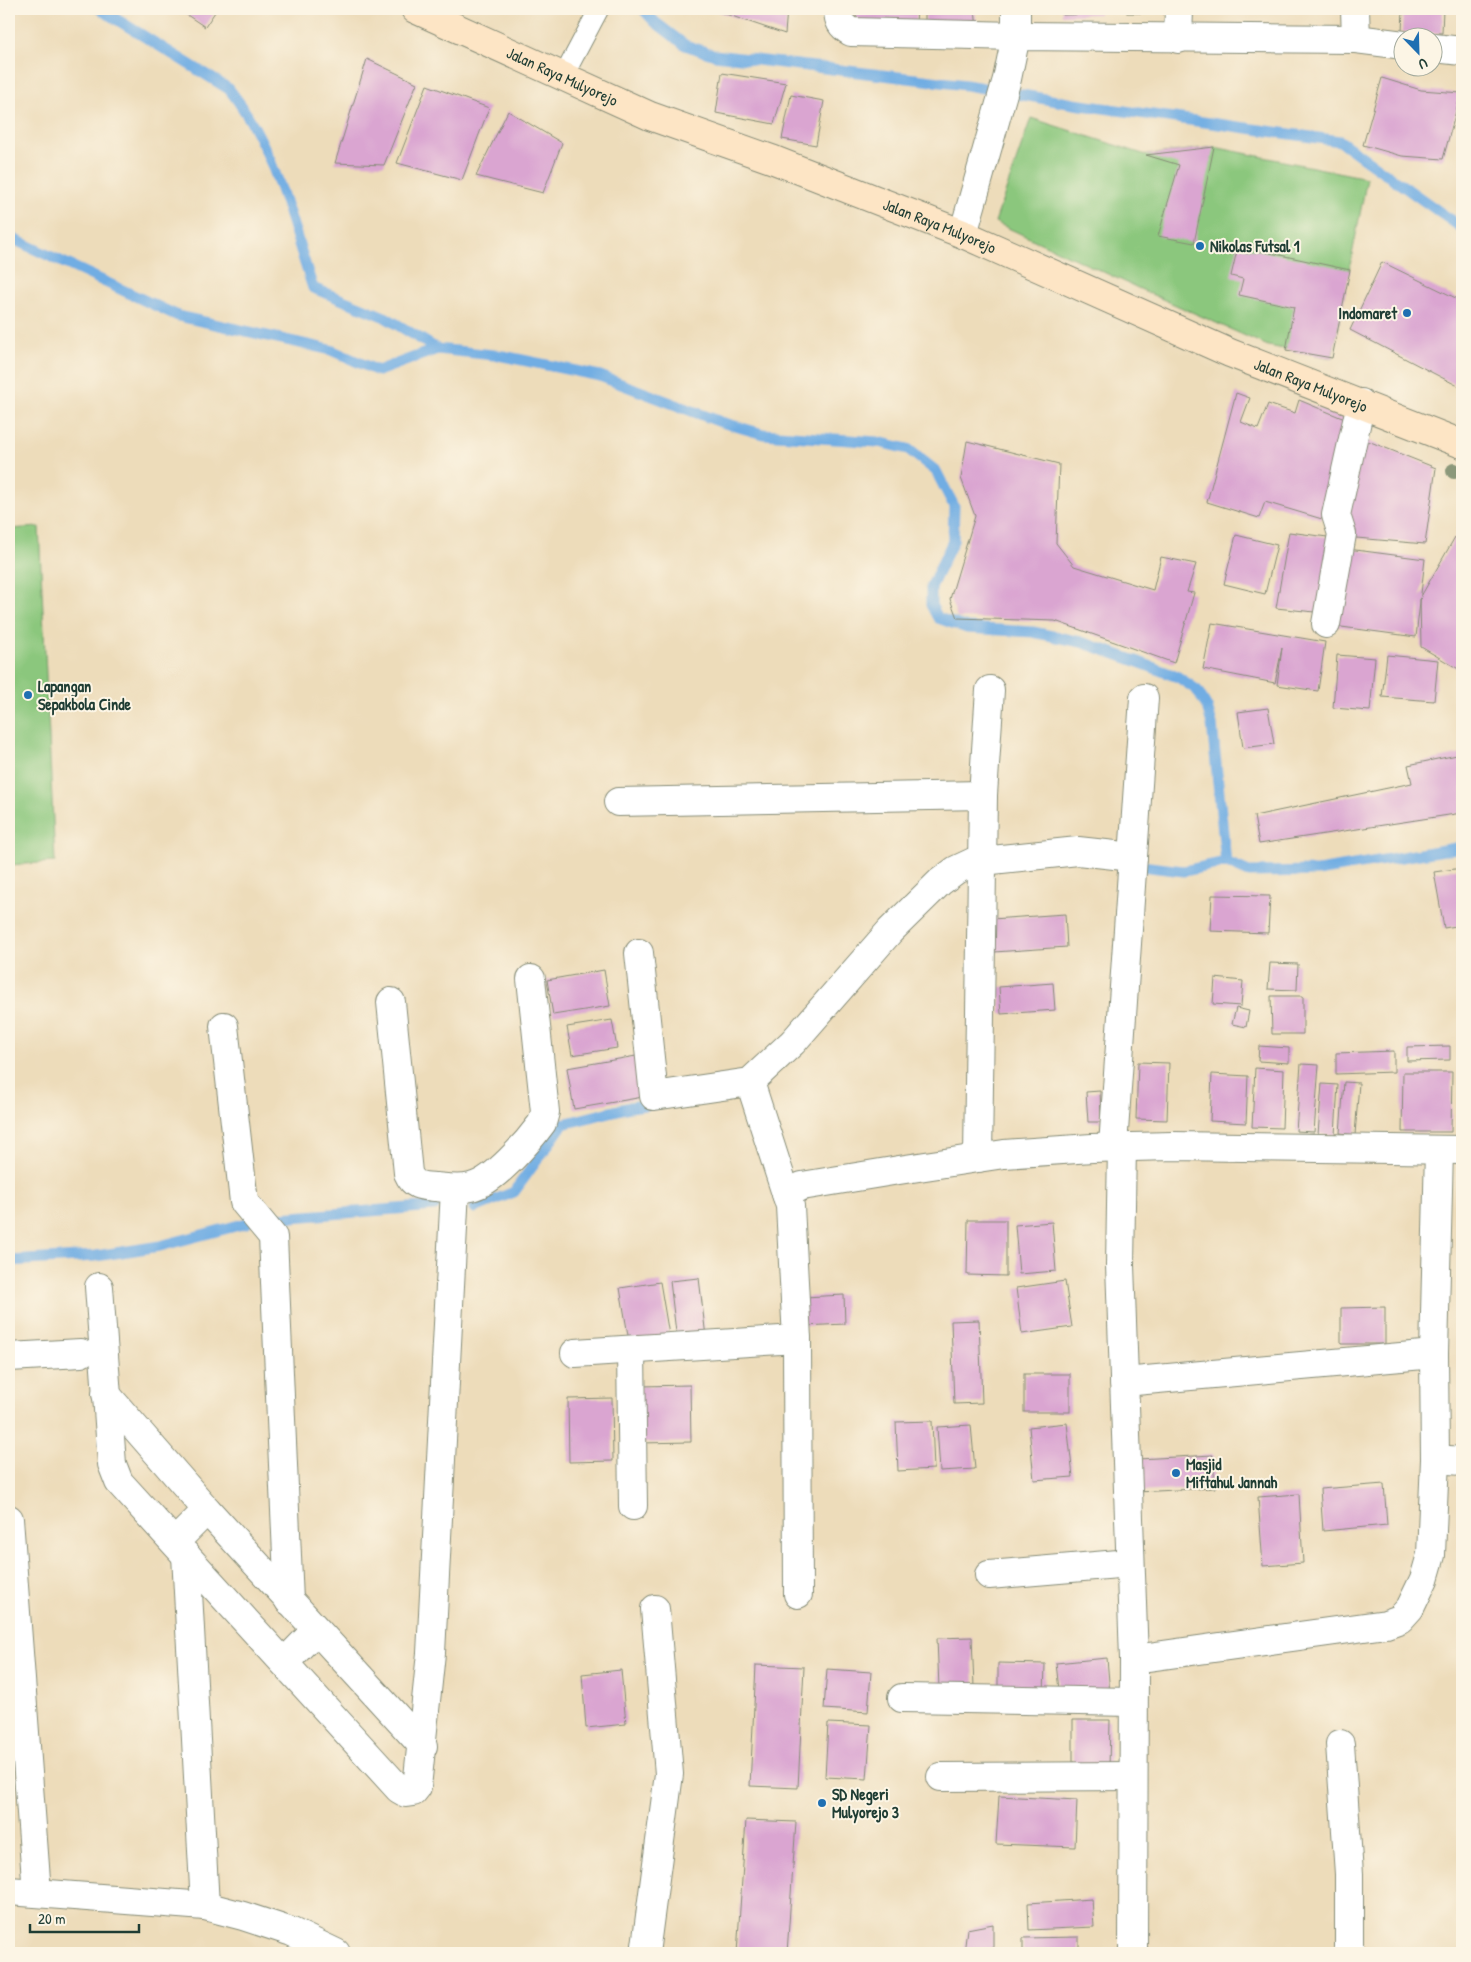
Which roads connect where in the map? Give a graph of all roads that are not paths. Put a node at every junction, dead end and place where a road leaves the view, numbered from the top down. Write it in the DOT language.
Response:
graph roads {
  1 [pos="415,9"];
  2 [pos="599,9"];
  3 [pos="838,9"];
  4 [pos="1016,9"];
  5 [pos="1179,9"];
  6 [pos="1355,9"];
  7 [pos="1016,36"];
  8 [pos="1178,39"];
  9 [pos="1356,39"];
  10 [pos="1394,44"];
  11 [pos="1444,49"];
  12 [pos="1462,52"];
  13 [pos="563,77"];
  14 [pos="963,234"];
  15 [pos="1361,403"];
  16 [pos="1462,444"];
  17 [pos="1326,624"];
  18 [pos="990,690"];
  19 [pos="1144,698"];
  20 [pos="983,795"];
  21 [pos="618,802"];
  22 [pos="1132,864"];
  23 [pos="982,869"];
  24 [pos="639,953"];
  25 [pos="531,978"];
  26 [pos="390,1002"];
  27 [pos="224,1026"];
  28 [pos="752,1087"];
  29 [pos="1117,1146"];
  30 [pos="1451,1150"];
  31 [pos="978,1158"];
  32 [pos="455,1189"];
  33 [pos="786,1194"];
  34 [pos="99,1287"];
  35 [pos="797,1339"];
  36 [pos="631,1350"];
  37 [pos="81,1352"];
  38 [pos="575,1353"];
  39 [pos="1434,1354"];
  40 [pos="9,1357"];
  41 [pos="1124,1382"];
  42 [pos="106,1394"];
  43 [pos="1436,1459"];
  44 [pos="1462,1461"];
  45 [pos="633,1506"];
  46 [pos="207,1510"];
  47 [pos="9,1519"];
  48 [pos="181,1549"];
  49 [pos="1130,1563"];
  50 [pos="989,1575"];
  51 [pos="798,1594"];
  52 [pos="289,1601"];
  53 [pos="655,1609"];
  54 [pos="316,1630"];
  55 [pos="1134,1659"];
  56 [pos="285,1662"];
  57 [pos="902,1698"];
  58 [pos="1133,1702"];
  59 [pos="1340,1744"];
  60 [pos="423,1746"];
  61 [pos="1133,1776"];
  62 [pos="941,1777"];
  63 [pos="9,1891"];
  64 [pos="37,1892"];
  65 [pos="205,1906"];
  66 [pos="336,1953"];
  67 [pos="645,1953"];
  68 [pos="1133,1953"];
  69 [pos="1349,1953"];
  1 -- 13 [label="main road, Jalan Raya Mulyorejo"];
  2 -- 13 [label="lane"];
  3 -- 7 [label="street"];
  4 -- 7 [label="street"];
  5 -- 8 [label="street"];
  6 -- 9 [label="street"];
  7 -- 8 [label="street"];
  7 -- 14 [label="street"];
  8 -- 9 [label="street"];
  9 -- 10 [label="street"];
  11 -- 12 [label="street"];
  13 -- 14 [label="main road, Jalan Raya Mulyorejo"];
  14 -- 15 [label="main road, Jalan Raya Mulyorejo"];
  15 -- 16 [label="main road, Jalan Raya Mulyorejo"];
  15 -- 17 [label="street"];
  18 -- 20 [label="street"];
  19 -- 22 [label="street"];
  20 -- 21 [label="street"];
  20 -- 23 [label="street"];
  22 -- 23 [label="street"];
  22 -- 29 [label="street"];
  23 -- 28 [label="street"];
  23 -- 31 [label="street"];
  24 -- 28 [label="street"];
  25 -- 32 [label="street"];
  26 -- 32 [label="street"];
  27 -- 52 [label="street"];
  28 -- 33 [label="street"];
  29 -- 30 [label="street"];
  29 -- 31 [label="street"];
  29 -- 41 [label="street"];
  30 -- 39 [label="street"];
  31 -- 33 [label="street"];
  32 -- 60 [label="street"];
  33 -- 35 [label="street"];
  34 -- 42 [label="street"];
  35 -- 36 [label="street"];
  35 -- 51 [label="street"];
  36 -- 38 [label="street"];
  36 -- 45 [label="street"];
  37 -- 40 [label="street"];
  39 -- 41 [label="street"];
  39 -- 43 [label="street"];
  41 -- 49 [label="street"];
  42 -- 46 [label="street"];
  42 -- 48 [label="street"];
  43 -- 44 [label="street"];
  43 -- 55 [label="street"];
  46 -- 48 [label="street"];
  46 -- 52 [label="street"];
  47 -- 64 [label="street"];
  48 -- 56 [label="street"];
  48 -- 65 [label="street"];
  49 -- 50 [label="street"];
  49 -- 55 [label="street"];
  52 -- 54 [label="street"];
  53 -- 67 [label="street"];
  54 -- 56 [label="street"];
  54 -- 60 [label="street"];
  55 -- 58 [label="street"];
  56 -- 60 [label="street"];
  57 -- 58 [label="street"];
  58 -- 61 [label="street"];
  59 -- 69 [label="street"];
  61 -- 62 [label="street"];
  61 -- 68 [label="street"];
  63 -- 64 [label="street"];
  64 -- 65 [label="street"];
  65 -- 66 [label="street"];
}
